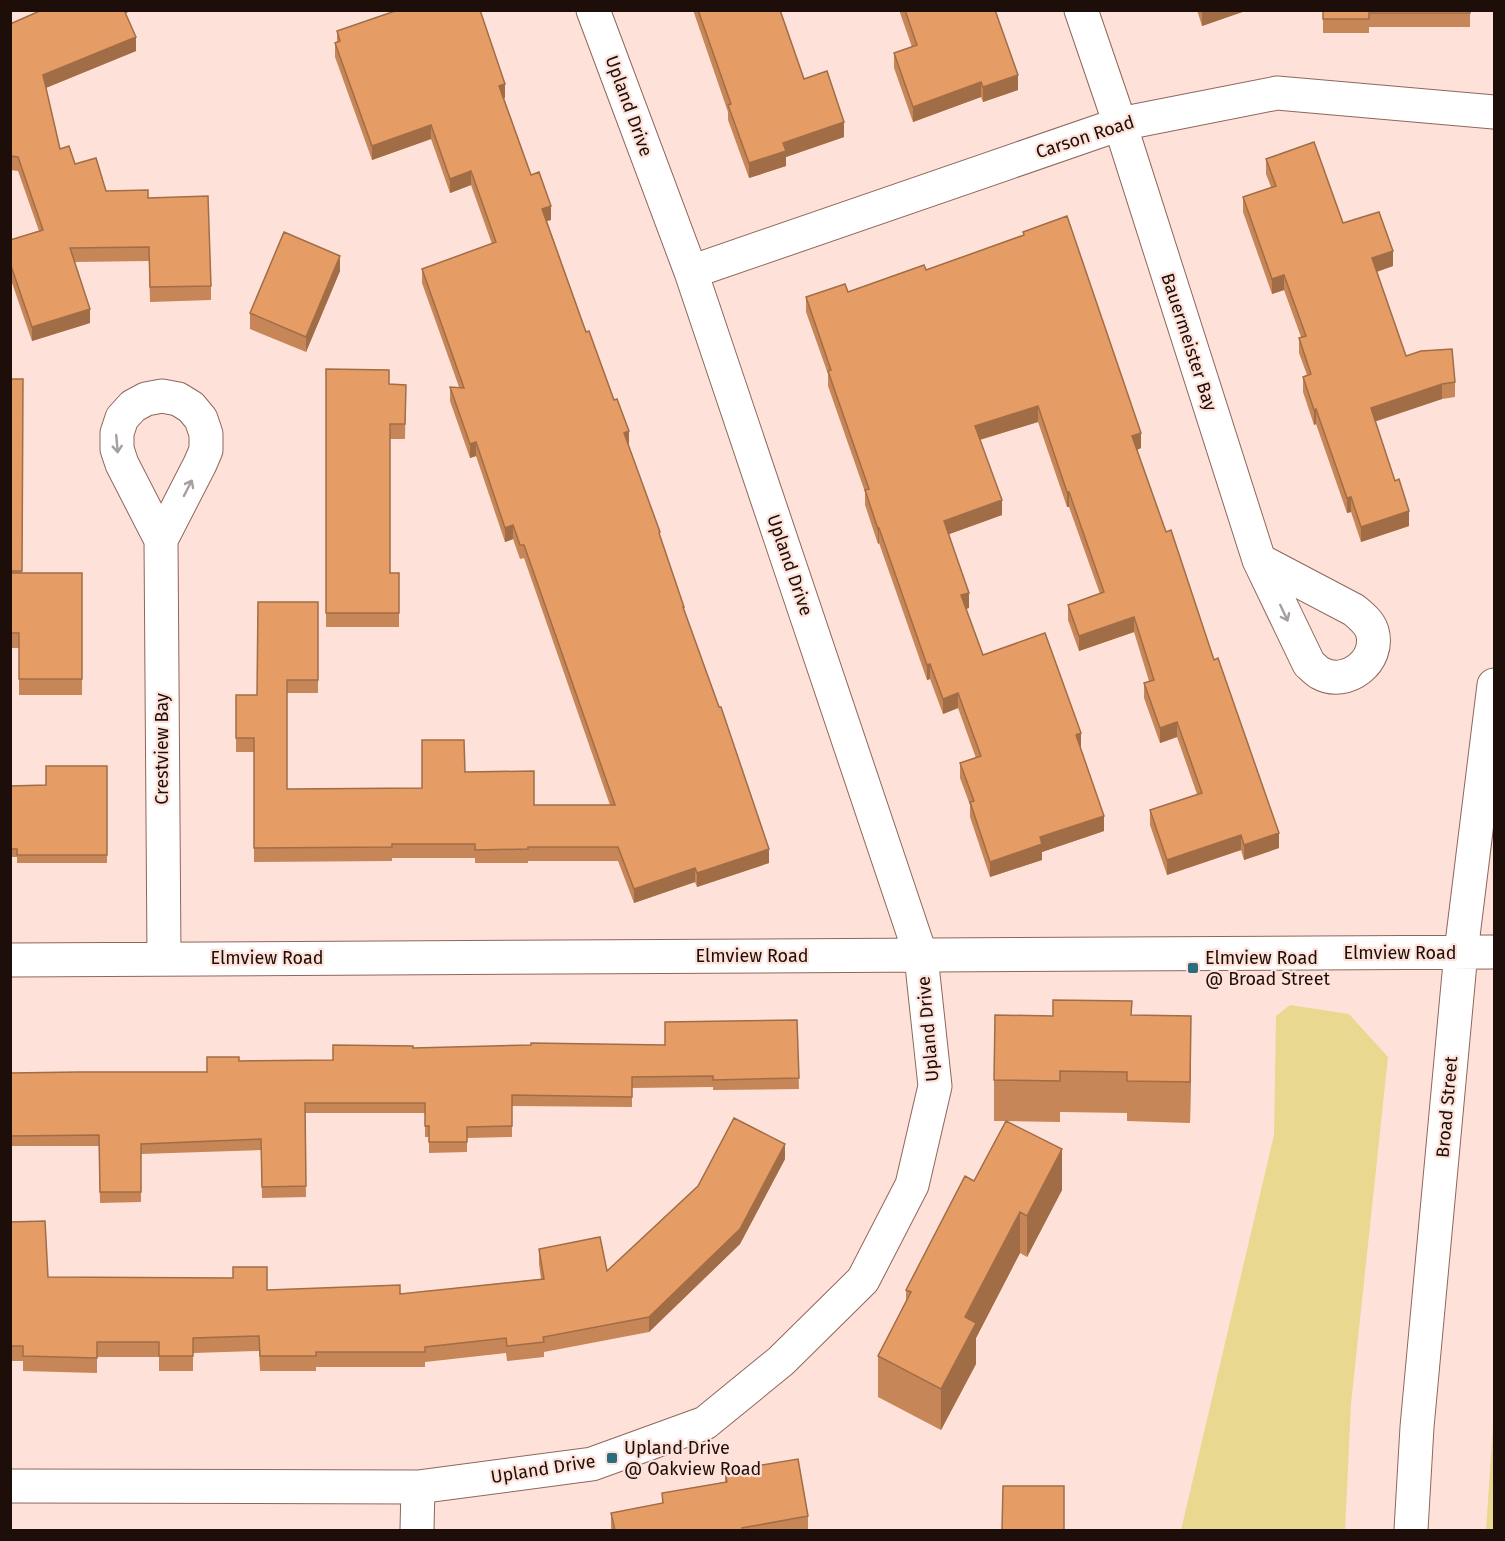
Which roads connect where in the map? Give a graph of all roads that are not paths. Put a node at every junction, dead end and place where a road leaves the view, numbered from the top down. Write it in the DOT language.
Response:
graph roads {
  1 [pos="593,10"];
  2 [pos="1081,10"];
  3 [pos="1494,112"];
  4 [pos="1120,123"];
  5 [pos="691,272"];
  6 [pos="161,540"];
  7 [pos="1259,560"];
  8 [pos="1494,685"];
  9 [pos="1461,952"];
  10 [pos="1494,952"];
  11 [pos="921,956"];
  12 [pos="164,958"];
  13 [pos="10,960"];
  14 [pos="10,1486"];
  15 [pos="418,1487"];
  16 [pos="417,1530"];
  17 [pos="1411,1530"];
  1 -- 5 [label="street, Upland Drive"];
  2 -- 4 [label="street, Bauermeister Bay"];
  3 -- 4 [label="street, Carson Road"];
  4 -- 5 [label="street, Carson Road"];
  4 -- 7 [label="street, Bauermeister Bay"];
  5 -- 11 [label="street, Upland Drive"];
  6 -- 12 [label="street, Crestview Bay"];
  8 -- 9 [label="street, Broad Street"];
  9 -- 10 [label="street, Elmview Road"];
  9 -- 11 [label="street, Elmview Road"];
  9 -- 17 [label="street, Broad Street"];
  11 -- 12 [label="street, Elmview Road"];
  11 -- 15 [label="street, Upland Drive"];
  12 -- 13 [label="street, Elmview Road"];
  14 -- 15 [label="street, Upland Drive"];
  15 -- 16 [label="street"];
}
